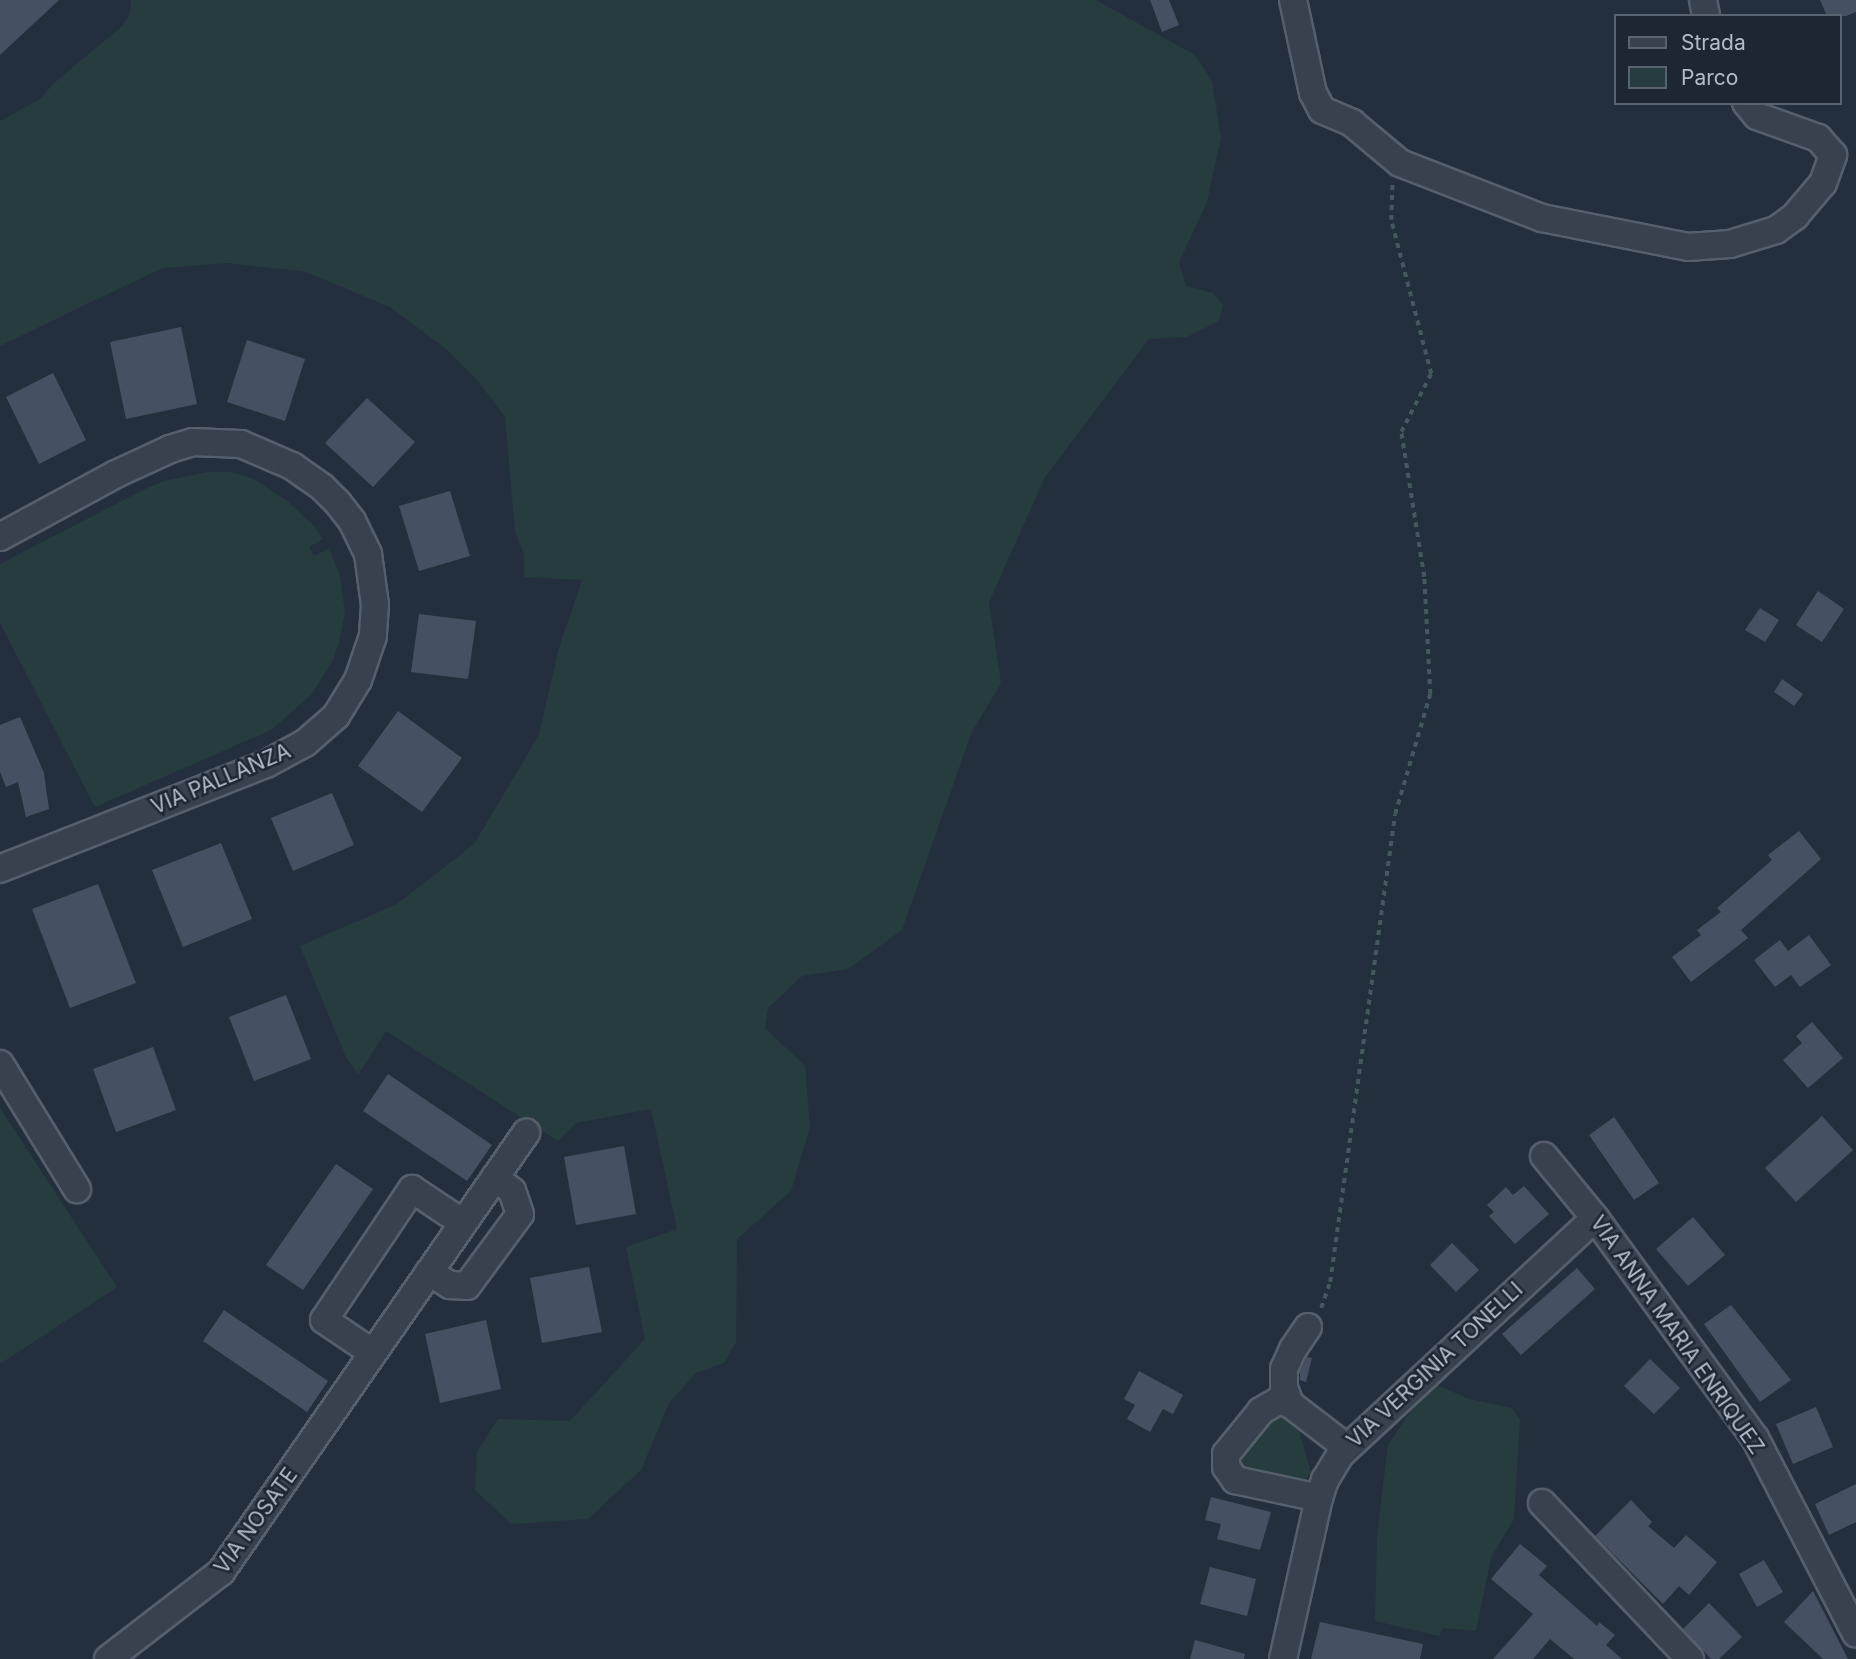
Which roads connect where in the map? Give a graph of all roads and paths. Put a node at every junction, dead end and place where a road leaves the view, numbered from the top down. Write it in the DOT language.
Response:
graph roads {
  1 [pos="1293,0"];
  2 [pos="1748,105"];
  3 [pos="1392,159"];
  4 [pos="0,537"];
  5 [pos="0,869"];
  6 [pos="0,1063"];
  7 [pos="526,1133"];
  8 [pos="1544,1156"];
  9 [pos="495,1177"];
  10 [pos="77,1189"];
  11 [pos="1595,1218"];
  12 [pos="463,1223"];
  13 [pos="429,1272"];
  14 [pos="1308,1327"];
  15 [pos="373,1353"];
  16 [pos="1290,1404"];
  17 [pos="1346,1447"];
  18 [pos="1319,1497"];
  19 [pos="1542,1503"];
  20 [pos="1856,1634"];
  21 [pos="108,1659"];
  22 [pos="1283,1659"];
  23 [pos="1690,1659"];
  1 -- 3 [label="street"];
  2 -- 3 [label="street"];
  3 -- 14 [label="path"];
  4 -- 5 [label="street, VIA PALLANZA"];
  6 -- 10 [label="street"];
  7 -- 9 [label="street, VIA NOSATE"];
  8 -- 11 [label="street, VIA ANNA MARIA ENRIQUEZ"];
  9 -- 12 [label="street, VIA NOSATE"];
  9 -- 13 [label="street"];
  11 -- 17 [label="street, VIA VERGINIA TONELLI"];
  11 -- 20 [label="street, VIA ANNA MARIA ENRIQUEZ"];
  12 -- 13 [label="street, VIA NOSATE"];
  12 -- 15 [label="street"];
  13 -- 15 [label="street, VIA NOSATE"];
  14 -- 16 [label="street"];
  15 -- 21 [label="street, VIA NOSATE"];
  16 -- 17 [label="street"];
  16 -- 18 [label="street"];
  17 -- 18 [label="street, VIA VERGINIA TONELLI"];
  18 -- 22 [label="street, VIA VERGINIA TONELLI"];
  19 -- 23 [label="street"];
}
